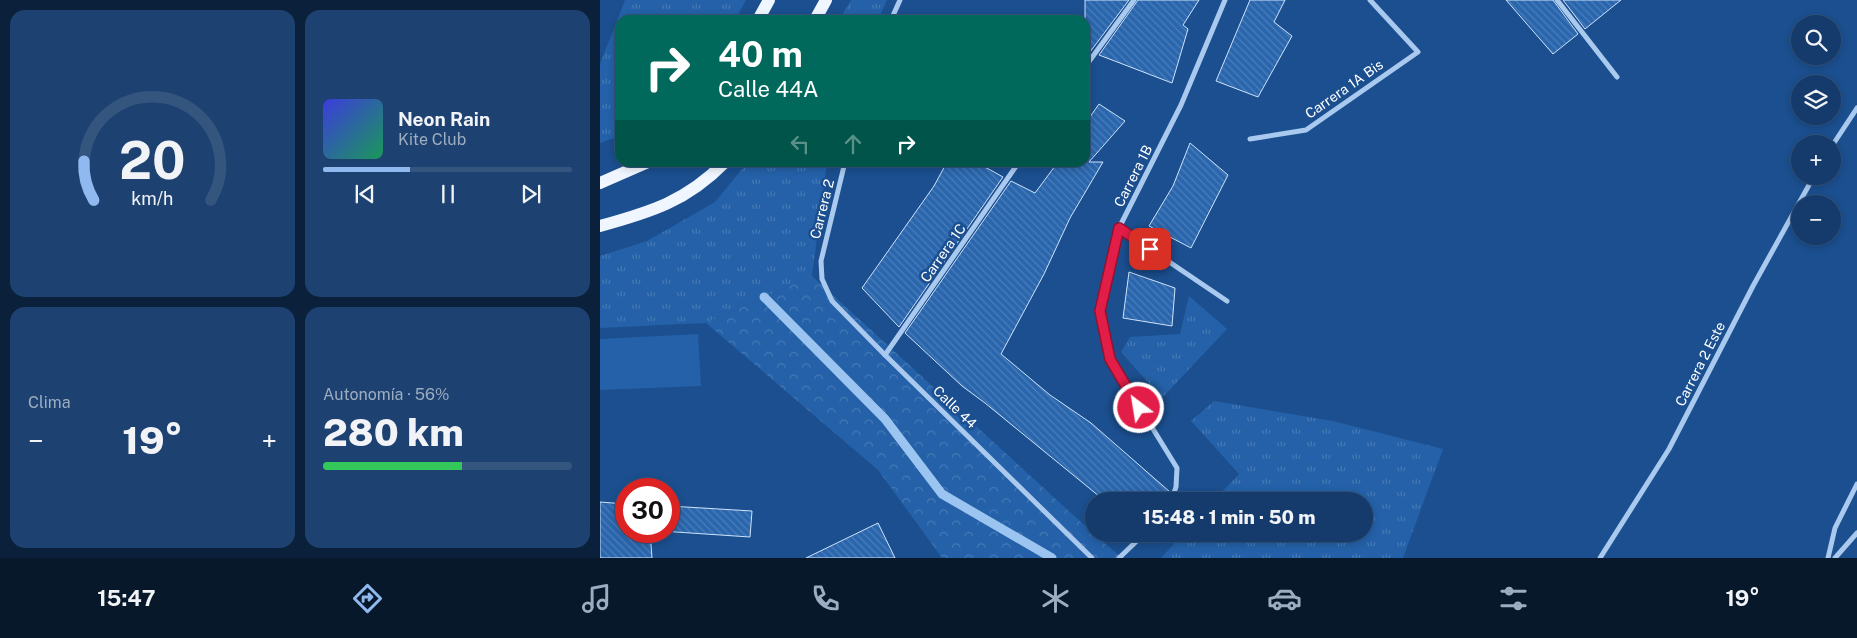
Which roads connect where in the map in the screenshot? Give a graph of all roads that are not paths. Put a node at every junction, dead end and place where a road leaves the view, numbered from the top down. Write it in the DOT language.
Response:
graph roads {
  1 [pos="769,0"];
  2 [pos="826,0"];
  3 [pos="900,0"];
  4 [pos="1134,0"];
  5 [pos="1225,0"];
  6 [pos="1370,0"];
  7 [pos="1557,0"];
  8 [pos="761,15"];
  9 [pos="818,15"];
  10 [pos="893,15"];
  11 [pos="1090,60"];
  12 [pos="1617,77"];
  13 [pos="1857,108"];
  14 [pos="1839,135"];
  15 [pos="1250,139"];
  16 [pos="637,167"];
  17 [pos="720,167"];
  18 [pos="844,167"];
  19 [pos="1016,167"];
  20 [pos="600,183"];
  21 [pos="1809,185"];
  22 [pos="600,226"];
  23 [pos="1119,228"];
  24 [pos="821,261"];
  25 [pos="1226,301"];
  26 [pos="885,355"];
  27 [pos="1857,484"];
  28 [pos="1174,492"];
  29 [pos="1857,533"];
  30 [pos="1136,542"];
  31 [pos="1092,558"];
  32 [pos="1119,558"];
  33 [pos="1600,558"];
  34 [pos="1828,558"];
  35 [pos="1835,558"];
  1 -- 8 [label="main road"];
  2 -- 9 [label="main road"];
  3 -- 10 [label="street"];
  4 -- 11 [label="street"];
  5 -- 23 [label="street, Carrera 1B"];
  6 -- 15 [label="street, Carrera 1A Bis"];
  7 -- 12 [label="street"];
  13 -- 14 [label="street"];
  16 -- 20 [label="main road"];
  17 -- 22 [label="main road"];
  18 -- 24 [label="street, Carrera 2"];
  19 -- 26 [label="street, Carrera 1C"];
  21 -- 33 [label="street, Carrera 2 Este"];
  23 -- 25 [label="street"];
  23 -- 28 [label="street, Carrera 1B"];
  24 -- 26 [label="street, Calle 44"];
  26 -- 31 [label="street, Calle 44"];
  27 -- 34 [label="street"];
  29 -- 35 [label="street"];
  30 -- 32 [label="street"];
}
